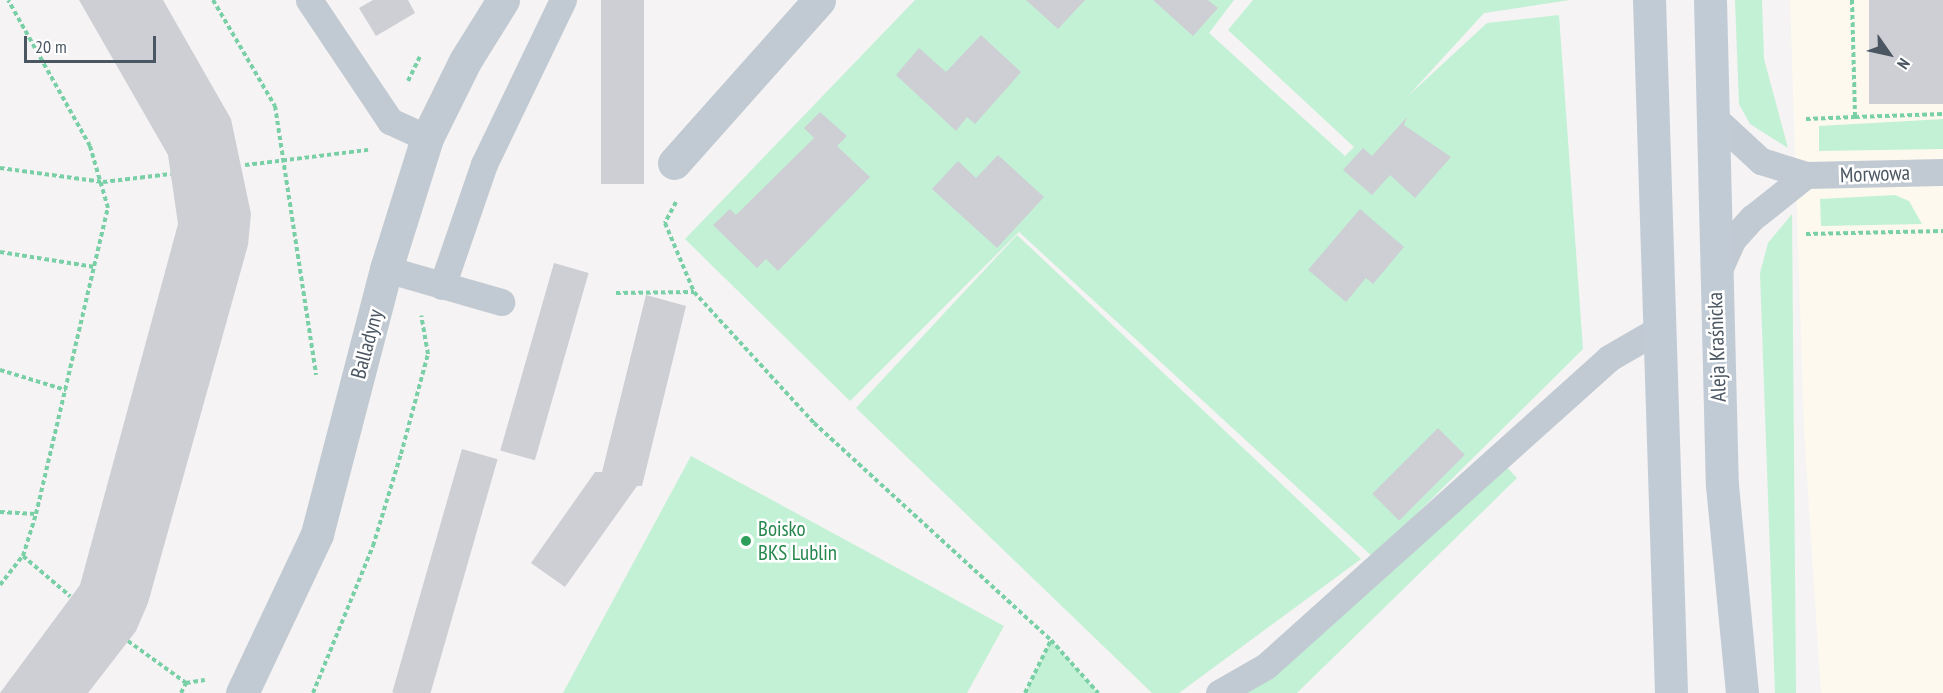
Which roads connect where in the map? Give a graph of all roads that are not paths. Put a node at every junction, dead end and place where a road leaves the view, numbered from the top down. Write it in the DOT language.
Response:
graph roads {
  1 [pos="309,0"];
  2 [pos="503,0"];
  3 [pos="563,0"];
  4 [pos="819,0"];
  5 [pos="1649,0"];
  6 [pos="1710,0"];
  7 [pos="1712,116"];
  8 [pos="427,138"];
  9 [pos="1943,172"];
  10 [pos="1806,176"];
  11 [pos="676,179"];
  12 [pos="400,272"];
  13 [pos="1715,281"];
  14 [pos="442,286"];
  15 [pos="501,302"];
  16 [pos="1661,328"];
  17 [pos="242,693"];
  18 [pos="1219,693"];
  19 [pos="1671,693"];
  20 [pos="1742,693"];
  1 -- 8 [label="lane"];
  2 -- 8 [label="street, Balladyny"];
  3 -- 14 [label="lane"];
  4 -- 11 [label="street"];
  5 -- 16 [label="main road"];
  6 -- 7 [label="main road, Aleja Kraśnicka"];
  7 -- 10 [label="lane"];
  7 -- 13 [label="main road, Aleja Kraśnicka"];
  8 -- 12 [label="street, Balladyny"];
  9 -- 10 [label="lane, Morwowa"];
  10 -- 13 [label="lane"];
  12 -- 14 [label="lane"];
  12 -- 17 [label="street, Balladyny"];
  13 -- 20 [label="main road, Aleja Kraśnicka"];
  14 -- 15 [label="lane"];
  16 -- 18 [label="lane"];
  16 -- 19 [label="main road"];
}
